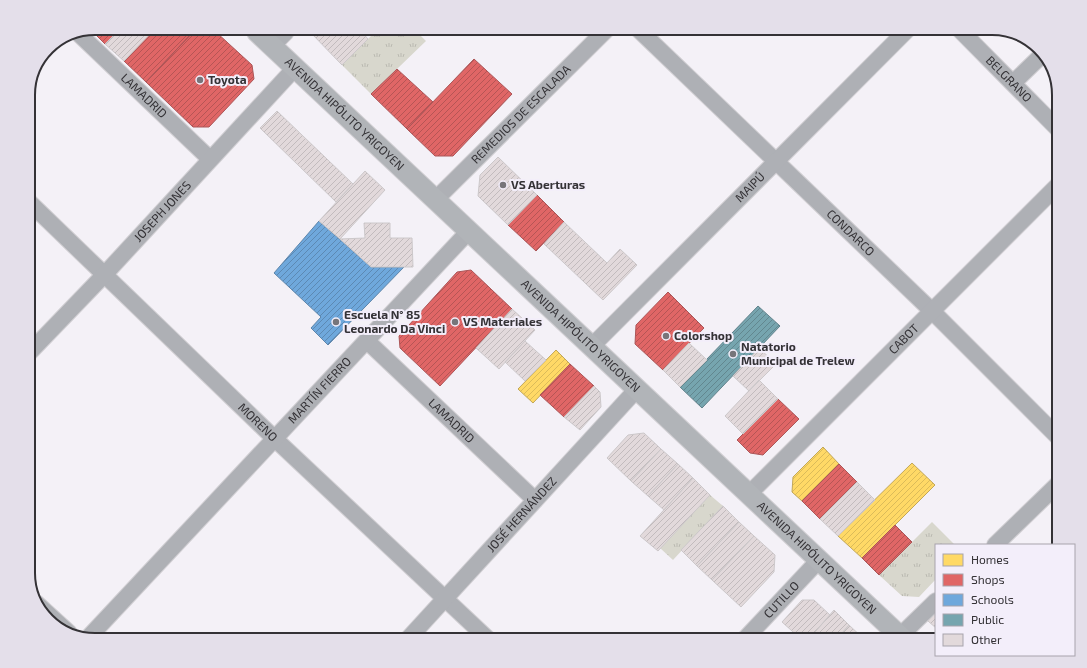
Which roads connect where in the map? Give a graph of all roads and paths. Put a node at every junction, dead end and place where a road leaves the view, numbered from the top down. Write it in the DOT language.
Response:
graph roads {
  1 [pos="260,35"];
  2 [pos="283,35"];
  3 [pos="601,35"];
  4 [pos="644,35"];
  5 [pos="902,35"];
  6 [pos="965,35"];
  7 [pos="82,36"];
  8 [pos="272,46"];
  9 [pos="1039,57"];
  10 [pos="295,68"];
  11 [pos="1013,83"];
  12 [pos="1052,123"];
  13 [pos="210,159"];
  14 [pos="776,162"];
  15 [pos="1052,191"];
  16 [pos="436,199"];
  17 [pos="35,208"];
  18 [pos="469,231"];
  19 [pos="105,274"];
  20 [pos="932,311"];
  21 [pos="367,341"];
  22 [pos="592,346"];
  23 [pos="35,347"];
  24 [pos="638,389"];
  25 [pos="1052,431"];
  26 [pos="275,439"];
  27 [pos="1052,490"];
  28 [pos="749,494"];
  29 [pos="535,500"];
  30 [pos="996,544"];
  31 [pos="819,560"];
  32 [pos="445,598"];
  33 [pos="935,602"];
  34 [pos="93,633"];
  35 [pos="413,633"];
  36 [pos="482,633"];
  37 [pos="751,633"];
  38 [pos="897,633"];
  39 [pos="907,633"];
  1 -- 8 [label="main road, AVENIDA HIPÓLITO YRIGOYEN"];
  2 -- 8 [label="street"];
  3 -- 16 [label="street, REMEDIOS DE ESCALADA"];
  4 -- 14 [label="street, CONDARCO"];
  5 -- 14 [label="street, MAIPÚ"];
  6 -- 11 [label="street, BELGRANO"];
  7 -- 13 [label="street, LAMADRID"];
  8 -- 10 [label="main road, AVENIDA HIPÓLITO YRIGOYEN"];
  9 -- 11 [label="street"];
  10 -- 13 [label="street, JOSEPH JONES"];
  10 -- 16 [label="main road, AVENIDA HIPÓLITO YRIGOYEN"];
  11 -- 12 [label="street, BELGRANO"];
  13 -- 19 [label="street, JOSEPH JONES"];
  14 -- 20 [label="street, CONDARCO"];
  14 -- 22 [label="street, MAIPÚ"];
  15 -- 20 [label="street, CABOT"];
  16 -- 18 [label="main road, AVENIDA HIPÓLITO YRIGOYEN"];
  17 -- 19 [label="street, MORENO"];
  18 -- 21 [label="street, MARTÍN FIERRO"];
  18 -- 22 [label="main road, AVENIDA HIPÓLITO YRIGOYEN"];
  19 -- 23 [label="street, JOSEPH JONES"];
  19 -- 26 [label="street, MORENO"];
  20 -- 25 [label="street, CONDARCO"];
  20 -- 28 [label="street, CABOT"];
  21 -- 26 [label="street, MARTÍN FIERRO"];
  21 -- 29 [label="street, LAMADRID"];
  22 -- 24 [label="main road, AVENIDA HIPÓLITO YRIGOYEN"];
  24 -- 28 [label="main road, AVENIDA HIPÓLITO YRIGOYEN"];
  24 -- 29 [label="street, JOSÉ HERNÁNDEZ"];
  26 -- 32 [label="street, MORENO"];
  26 -- 34 [label="street, MARTÍN FIERRO"];
  27 -- 30 [label="street"];
  28 -- 31 [label="main road, AVENIDA HIPÓLITO YRIGOYEN"];
  29 -- 32 [label="street, JOSÉ HERNÁNDEZ"];
  31 -- 37 [label="street, CUTILLO"];
  31 -- 38 [label="main road, AVENIDA HIPÓLITO YRIGOYEN"];
  32 -- 35 [label="street, JOSÉ HERNÁNDEZ"];
  32 -- 36 [label="street, MORENO"];
  33 -- 39 [label="street"];
}
